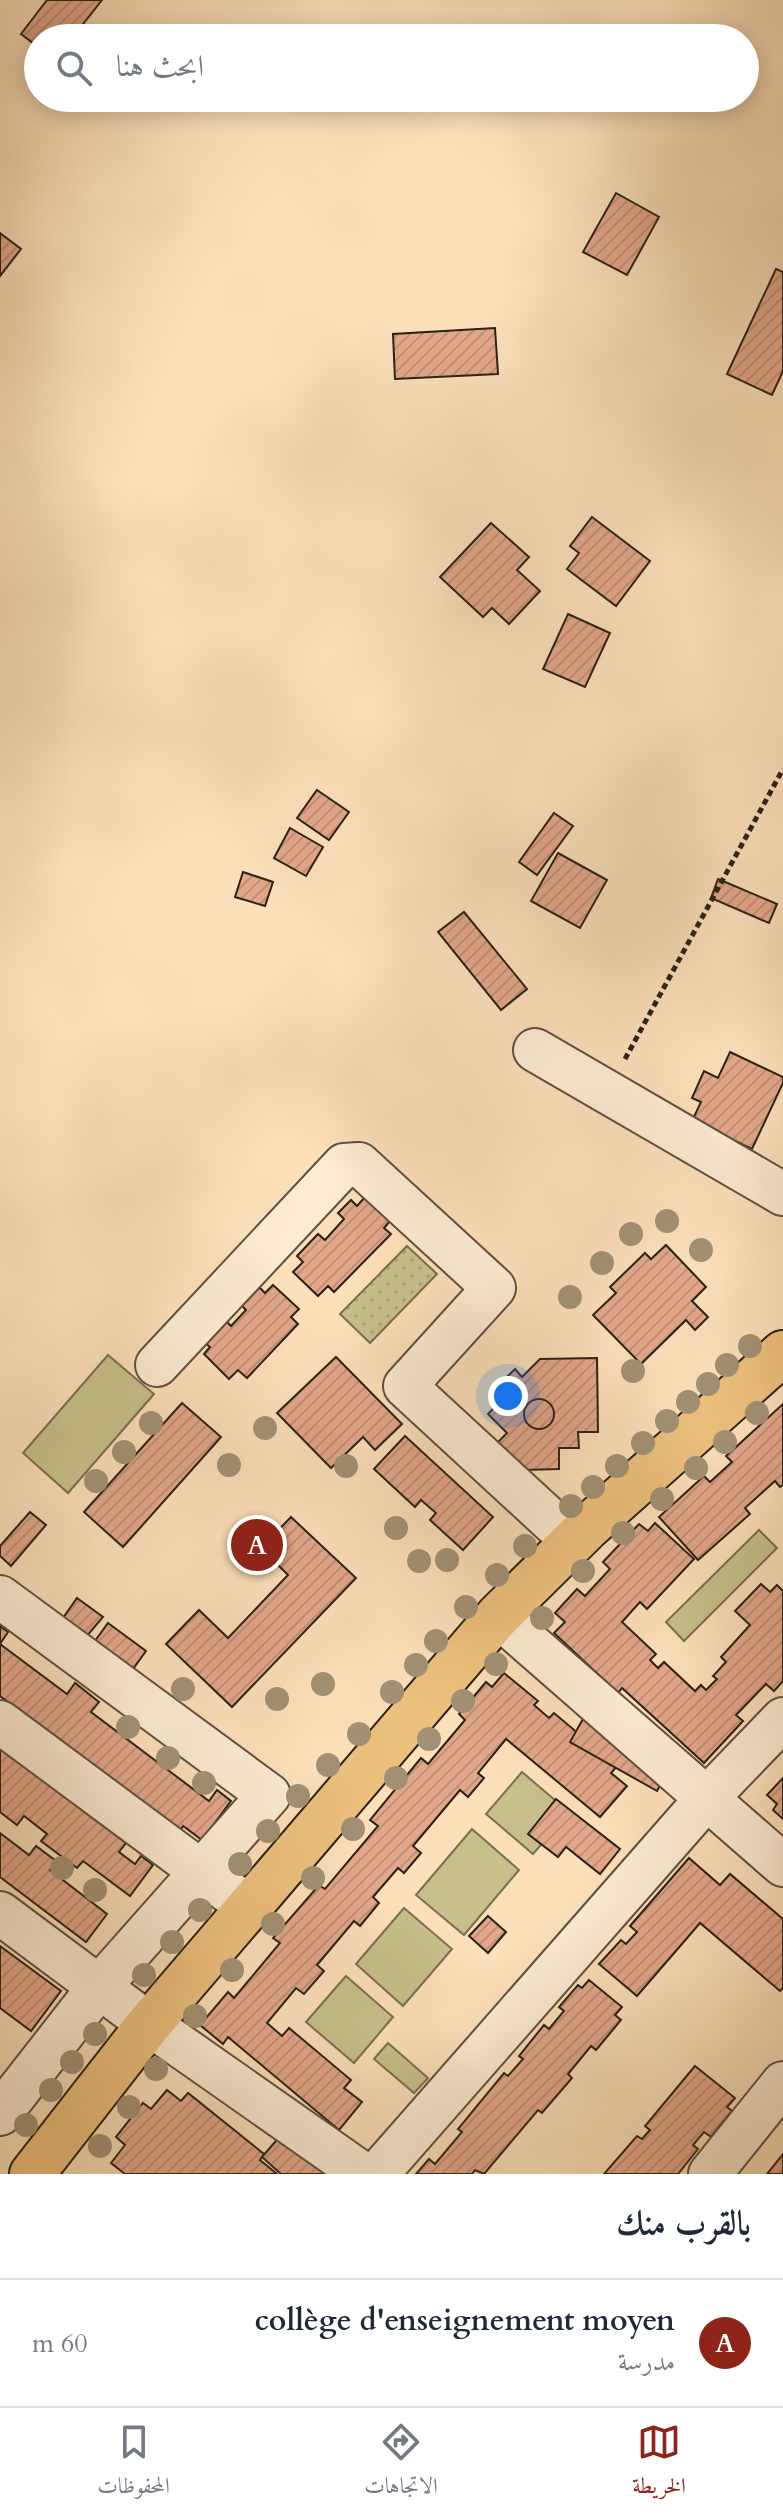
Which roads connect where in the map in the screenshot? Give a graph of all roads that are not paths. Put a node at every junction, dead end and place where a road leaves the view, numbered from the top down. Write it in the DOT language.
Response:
graph roads {
  1 [pos="535,1050"];
  2 [pos="783,1194"];
  3 [pos="783,1353"];
  4 [pos="157,1365"];
  5 [pos="573,1541"];
  6 [pos="0,1597"];
  7 [pos="498,1616"];
  8 [pos="783,1719"];
  9 [pos="0,1722"];
  10 [pos="707,1798"];
  11 [pos="783,1865"];
  12 [pos="200,1871"];
  13 [pos="249,1907"];
  14 [pos="0,1913"];
  15 [pos="99,1987"];
  16 [pos="149,2024"];
  17 [pos="783,2083"];
  18 [pos="0,2114"];
  19 [pos="32,2174"];
  20 [pos="363,2174"];
  21 [pos="377,2174"];
  22 [pos="710,2174"];
  1 -- 2 [label="street"];
  3 -- 5 [label="main road"];
  4 -- 5 [label="street"];
  5 -- 7 [label="main road"];
  6 -- 12 [label="street"];
  7 -- 10 [label="street"];
  7 -- 13 [label="main road"];
  8 -- 10 [label="street"];
  9 -- 12 [label="street"];
  10 -- 11 [label="street"];
  10 -- 21 [label="street"];
  12 -- 13 [label="street"];
  12 -- 15 [label="street"];
  13 -- 16 [label="main road"];
  14 -- 15 [label="street"];
  15 -- 16 [label="street"];
  15 -- 18 [label="street"];
  16 -- 19 [label="main road"];
  16 -- 20 [label="street"];
  17 -- 22 [label="street"];
}
